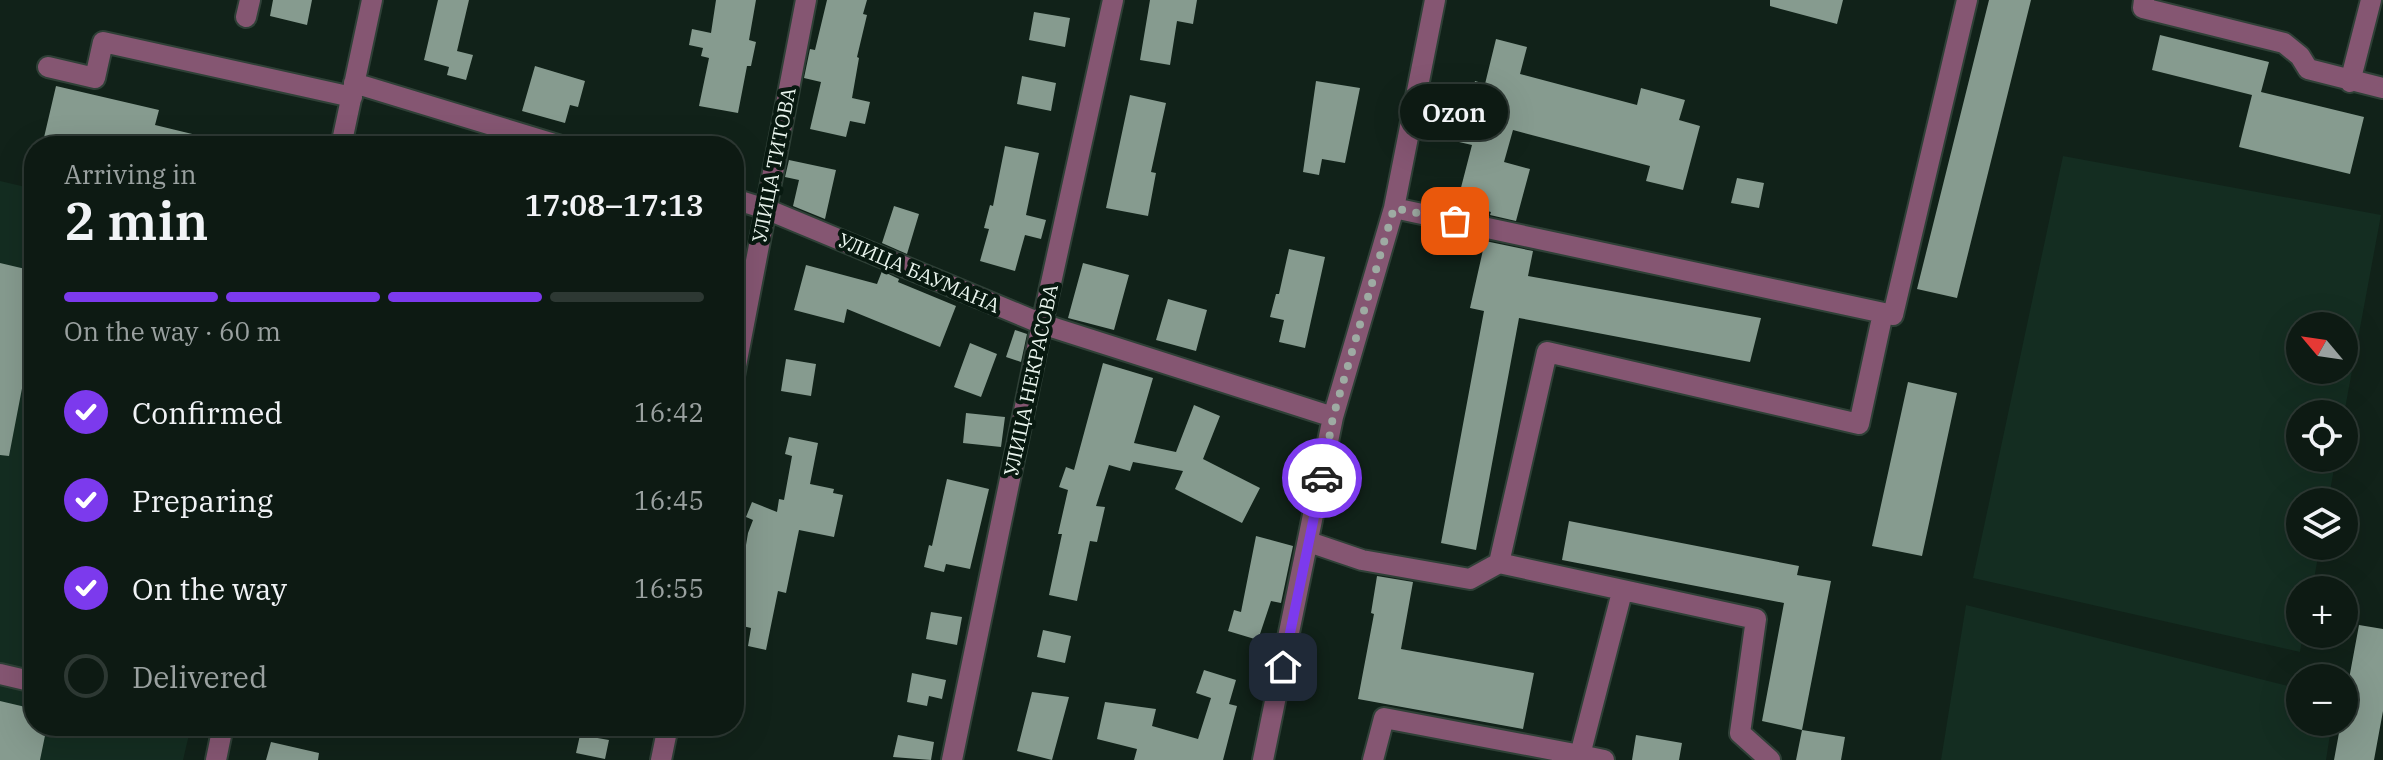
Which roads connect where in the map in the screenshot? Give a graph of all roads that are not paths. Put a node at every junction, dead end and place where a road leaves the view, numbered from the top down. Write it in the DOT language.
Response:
graph roads {
  1 [pos="372,0"];
  2 [pos="806,0"];
  3 [pos="1113,0"];
  4 [pos="1435,0"];
  5 [pos="1967,0"];
  6 [pos="2144,0"];
  7 [pos="2371,0"];
  8 [pos="48,67"];
  9 [pos="2350,82"];
  10 [pos="2383,88"];
  11 [pos="353,90"];
  12 [pos="343,136"];
  13 [pos="524,136"];
  14 [pos="744,202"];
  15 [pos="1394,208"];
  16 [pos="766,209"];
  17 [pos="1883,313"];
  18 [pos="744,324"];
  19 [pos="1042,324"];
  20 [pos="1333,417"];
  21 [pos="1309,542"];
  22 [pos="1499,563"];
  23 [pos="1622,592"];
  24 [pos="0,674"];
  25 [pos="24,680"];
  26 [pos="221,736"];
  27 [pos="666,736"];
  28 [pos="1580,755"];
  29 [pos="216,760"];
  30 [pos="661,760"];
  31 [pos="952,760"];
  32 [pos="1263,760"];
  33 [pos="1373,760"];
  34 [pos="1604,760"];
  35 [pos="1770,760"];
  1 -- 11 [label="street"];
  2 -- 16 [label="street, УЛИЦА ТИТОВА"];
  3 -- 19 [label="street, УЛИЦА НЕКРАСОВА"];
  4 -- 15 [label="street"];
  5 -- 17 [label="street"];
  6 -- 9 [label="street"];
  7 -- 9 [label="street"];
  8 -- 11 [label="street"];
  9 -- 10 [label="street"];
  11 -- 12 [label="street"];
  11 -- 13 [label="street"];
  14 -- 16 [label="street, УЛИЦА БАУМАНА"];
  15 -- 17 [label="street"];
  15 -- 20 [label="street"];
  16 -- 18 [label="street, УЛИЦА ТИТОВА"];
  16 -- 19 [label="street, УЛИЦА БАУМАНА"];
  17 -- 22 [label="street"];
  19 -- 20 [label="street, УЛИЦА БАУМАНА"];
  19 -- 31 [label="street, УЛИЦА НЕКРАСОВА"];
  20 -- 21 [label="street"];
  21 -- 22 [label="street"];
  21 -- 32 [label="street"];
  22 -- 23 [label="street"];
  23 -- 28 [label="street"];
  23 -- 35 [label="street"];
  24 -- 25 [label="street"];
  26 -- 29 [label="street"];
  27 -- 30 [label="street"];
  28 -- 33 [label="street"];
  28 -- 34 [label="street"];
}
